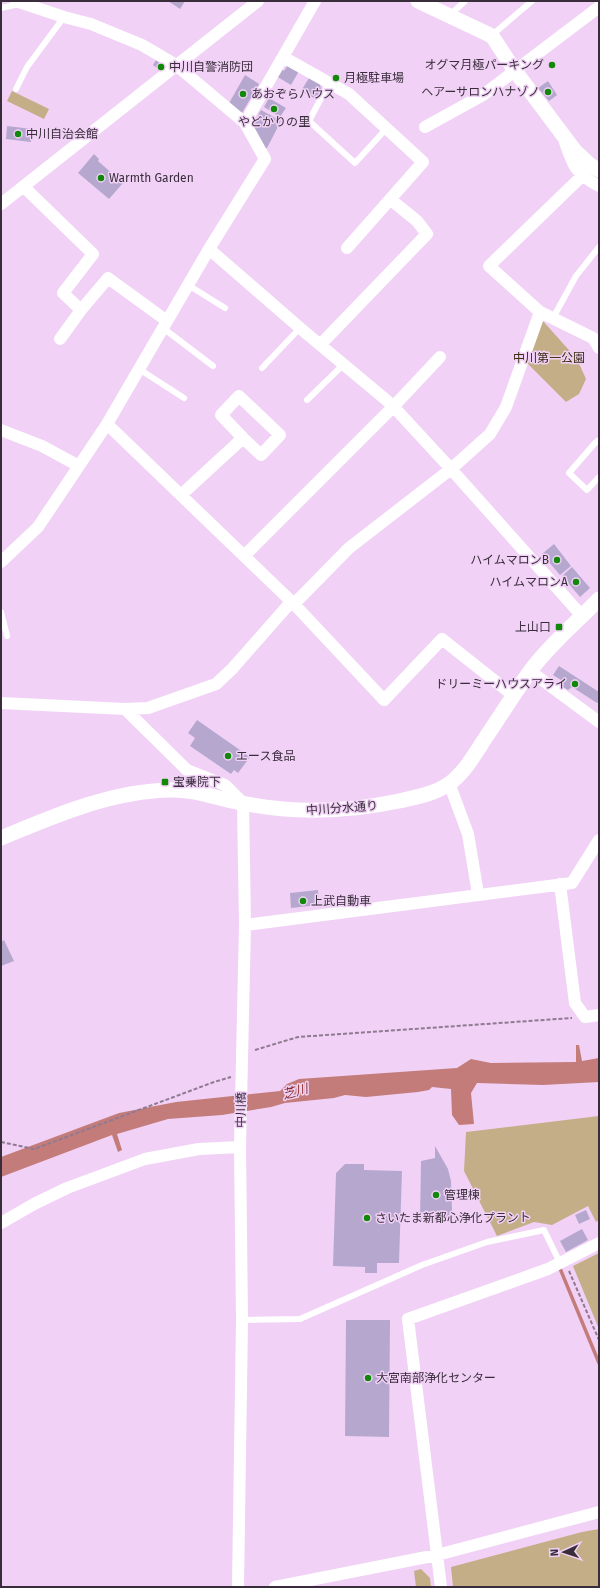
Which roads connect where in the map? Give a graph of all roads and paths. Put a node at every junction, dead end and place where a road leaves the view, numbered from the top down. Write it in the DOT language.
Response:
graph roads {
  1 [pos="258,1"];
  2 [pos="315,1"];
  3 [pos="418,1"];
  4 [pos="465,1"];
  5 [pos="532,1"];
  6 [pos="19,2"];
  7 [pos="599,7"];
  8 [pos="1,8"];
  9 [pos="448,16"];
  10 [pos="64,18"];
  11 [pos="492,36"];
  12 [pos="283,57"];
  13 [pos="176,65"];
  14 [pos="516,71"];
  15 [pos="329,83"];
  16 [pos="16,90"];
  17 [pos="245,123"];
  18 [pos="426,127"];
  19 [pos="386,129"];
  20 [pos="562,134"];
  21 [pos="599,170"];
  22 [pos="582,176"];
  23 [pos="599,186"];
  24 [pos="24,187"];
  25 [pos="390,199"];
  26 [pos="1,204"];
  27 [pos="599,247"];
  28 [pos="347,248"];
  29 [pos="208,249"];
  30 [pos="188,285"];
  31 [pos="226,308"];
  32 [pos="81,310"];
  33 [pos="540,312"];
  34 [pos="553,318"];
  35 [pos="165,324"];
  36 [pos="300,328"];
  37 [pos="60,340"];
  38 [pos="320,345"];
  39 [pos="595,348"];
  40 [pos="440,357"];
  41 [pos="576,357"];
  42 [pos="344,364"];
  43 [pos="213,366"];
  44 [pos="262,368"];
  45 [pos="139,369"];
  46 [pos="184,398"];
  47 [pos="307,400"];
  48 [pos="394,407"];
  49 [pos="107,424"];
  50 [pos="1,430"];
  51 [pos="243,438"];
  52 [pos="599,440"];
  53 [pos="79,466"];
  54 [pos="451,469"];
  55 [pos="599,477"];
  56 [pos="181,495"];
  57 [pos="244,556"];
  58 [pos="1,562"];
  59 [pos="599,599"];
  60 [pos="292,603"];
  61 [pos="1,612"];
  62 [pos="582,616"];
  63 [pos="7,636"];
  64 [pos="530,671"];
  65 [pos="514,696"];
  66 [pos="1,703"];
  67 [pos="125,709"];
  68 [pos="599,722"];
  69 [pos="449,783"];
  70 [pos="242,803"];
  71 [pos="1,838"];
  72 [pos="599,840"];
  73 [pos="560,884"];
  74 [pos="478,894"];
  75 [pos="245,925"];
  76 [pos="585,1016"];
  77 [pos="599,1016"];
  78 [pos="242,1054"];
  79 [pos="241,1077"];
  80 [pos="1,1142"];
  81 [pos="240,1144"];
  82 [pos="1,1222"];
  83 [pos="599,1243"];
  84 [pos="562,1262"];
  85 [pos="242,1320"];
  86 [pos="599,1340"];
  87 [pos="599,1512"];
  88 [pos="437,1555"];
  89 [pos="238,1587"];
  90 [pos="275,1587"];
  91 [pos="441,1587"];
  1 -- 13 [label="street"];
  2 -- 12 [label="street"];
  3 -- 9 [label="street"];
  4 -- 9 [label="lane"];
  5 -- 11 [label="lane"];
  6 -- 8 [label="lane"];
  6 -- 10 [label="street"];
  7 -- 14 [label="street"];
  9 -- 11 [label="street"];
  10 -- 13 [label="street"];
  10 -- 16 [label="lane"];
  11 -- 14 [label="street"];
  12 -- 15 [label="street"];
  12 -- 17 [label="street"];
  13 -- 17 [label="street"];
  13 -- 24 [label="street"];
  14 -- 18 [label="street"];
  14 -- 20 [label="street"];
  15 -- 19 [label="street"];
  15 -- 19 [label="lane"];
  17 -- 29 [label="street"];
  19 -- 25 [label="street"];
  20 -- 21 [label="street"];
  20 -- 22 [label="street"];
  22 -- 23 [label="street"];
  22 -- 33 [label="street"];
  24 -- 26 [label="street"];
  24 -- 32 [label="street"];
  25 -- 28 [label="street"];
  25 -- 38 [label="street"];
  27 -- 34 [label="lane"];
  29 -- 30 [label="street"];
  29 -- 36 [label="street"];
  30 -- 31 [label="lane"];
  30 -- 35 [label="street"];
  32 -- 35 [label="street"];
  32 -- 37 [label="street"];
  33 -- 34 [label="street"];
  33 -- 54 [label="street"];
  34 -- 39 [label="street"];
  35 -- 43 [label="lane"];
  35 -- 45 [label="street"];
  36 -- 38 [label="street"];
  36 -- 44 [label="lane"];
  38 -- 42 [label="street"];
  39 -- 41 [label="path"];
  40 -- 48 [label="street"];
  42 -- 47 [label="lane"];
  42 -- 48 [label="street"];
  45 -- 46 [label="lane"];
  45 -- 49 [label="street"];
  48 -- 54 [label="street"];
  48 -- 57 [label="street"];
  49 -- 53 [label="street"];
  49 -- 56 [label="street"];
  50 -- 53 [label="street"];
  51 -- 51 [label="street"];
  51 -- 56 [label="street"];
  52 -- 55 [label="lane"];
  53 -- 58 [label="street"];
  54 -- 60 [label="street"];
  54 -- 62 [label="street"];
  56 -- 57 [label="street"];
  57 -- 60 [label="street"];
  59 -- 62 [label="street, 中川分水通り"];
  60 -- 65 [label="street"];
  60 -- 67 [label="street"];
  61 -- 63 [label="lane"];
  62 -- 64 [label="street, 中川分水通り"];
  64 -- 65 [label="street, 中川分水通り"];
  64 -- 68 [label="street"];
  65 -- 69 [label="street, 中川分水通り"];
  66 -- 67 [label="street"];
  67 -- 70 [label="street"];
  69 -- 70 [label="street, 中川分水通り"];
  69 -- 74 [label="street"];
  70 -- 71 [label="street, 中川分水通り"];
  70 -- 75 [label="street, 中川橋"];
  72 -- 73 [label="street"];
  73 -- 74 [label="street"];
  73 -- 76 [label="street"];
  74 -- 75 [label="street"];
  75 -- 78 [label="street, 中川橋"];
  76 -- 77 [label="street"];
  76 -- 78 [label="path"];
  78 -- 79 [label="street, 中川橋"];
  79 -- 80 [label="path"];
  79 -- 81 [label="street, 中川橋"];
  81 -- 82 [label="street"];
  81 -- 85 [label="street, 中川橋"];
  83 -- 84 [label="street"];
  84 -- 85 [label="lane"];
  84 -- 86 [label="path"];
  84 -- 88 [label="street"];
  85 -- 89 [label="street, 中川橋"];
  87 -- 88 [label="street"];
  88 -- 90 [label="street"];
  88 -- 91 [label="street"];
}
